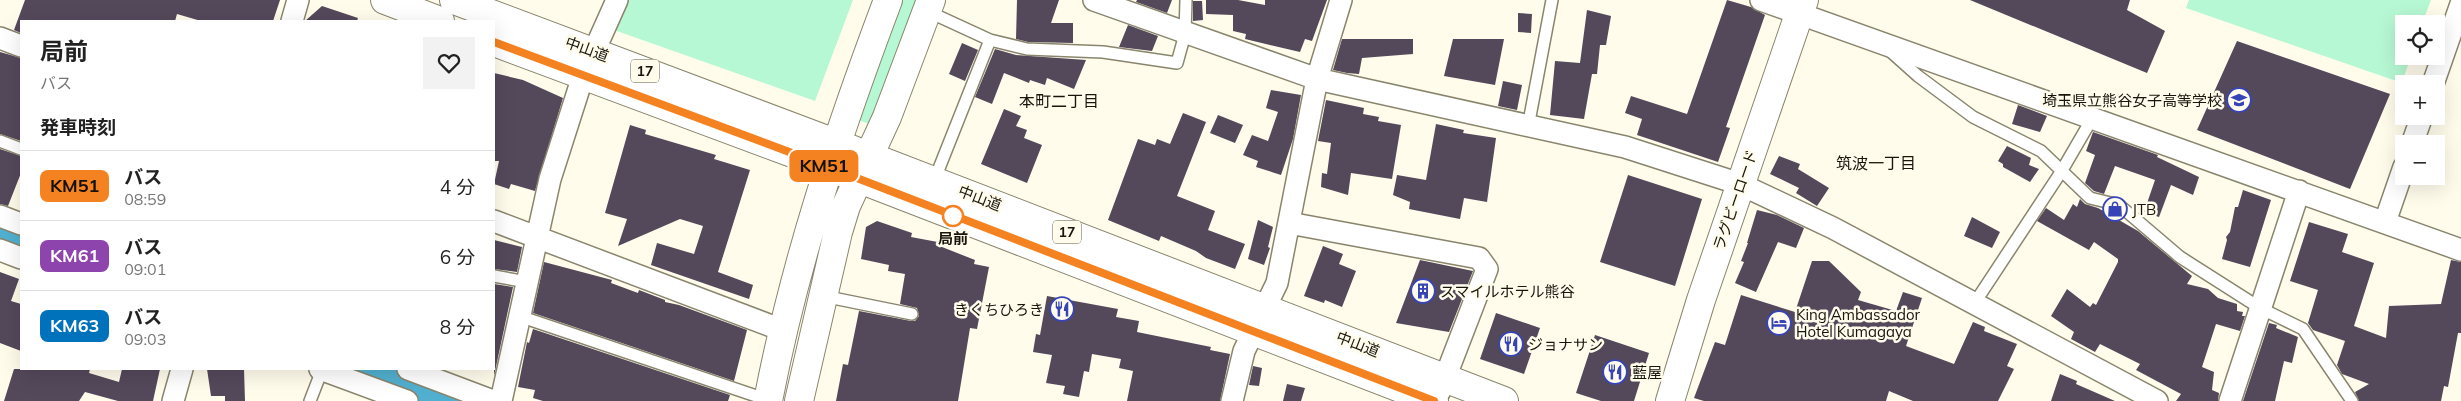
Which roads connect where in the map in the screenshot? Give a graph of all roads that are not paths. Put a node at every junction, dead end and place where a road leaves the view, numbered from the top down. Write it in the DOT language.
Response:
graph roads {
  1 [pos="298,0"];
  2 [pos="385,0"];
  3 [pos="454,0"];
  4 [pos="617,0"];
  5 [pos="888,0"];
  6 [pos="1186,0"];
  7 [pos="1341,0"];
  8 [pos="1552,0"];
  9 [pos="1761,0"];
  10 [pos="1103,2"];
  11 [pos="2461,4"];
  12 [pos="929,5"];
  13 [pos="1802,7"];
  14 [pos="292,20"];
  15 [pos="437,20"];
  16 [pos="1185,34"];
  17 [pos="0,38"];
  18 [pos="990,40"];
  19 [pos="495,42"];
  20 [pos="1879,42"];
  21 [pos="20,46"];
  22 [pos="594,52"];
  23 [pos="2436,75"];
  24 [pos="583,76"];
  25 [pos="1317,79"];
  26 [pos="2093,117"];
  27 [pos="1528,127"];
  28 [pos="0,141"];
  29 [pos="20,150"];
  30 [pos="831,155"];
  31 [pos="864,168"];
  32 [pos="2060,172"];
  33 [pos="934,181"];
  34 [pos="1740,184"];
  35 [pos="2398,185"];
  36 [pos="2299,191"];
  37 [pos="0,216"];
  38 [pos="495,221"];
  39 [pos="1289,222"];
  40 [pos="2385,222"];
  41 [pos="20,224"];
  42 [pos="536,238"];
  43 [pos="0,250"];
  44 [pos="2461,250"];
  45 [pos="20,258"];
  46 [pos="495,276"];
  47 [pos="527,282"];
  48 [pos="823,296"];
  49 [pos="1974,304"];
  50 [pos="1265,308"];
  51 [pos="2260,308"];
  52 [pos="912,314"];
  53 [pos="519,316"];
  54 [pos="782,330"];
  55 [pos="1253,332"];
  56 [pos="182,370"];
  57 [pos="321,370"];
  58 [pos="324,370"];
  59 [pos="411,370"];
  60 [pos="1438,393"];
  61 [pos="768,400"];
  62 [pos="173,401"];
  63 [pos="310,401"];
  64 [pos="406,401"];
  65 [pos="493,401"];
  66 [pos="501,401"];
  67 [pos="799,401"];
  68 [pos="1232,401"];
  69 [pos="1504,401"];
  70 [pos="1670,401"];
  71 [pos="2157,401"];
  72 [pos="2230,401"];
  73 [pos="2352,401"];
  1 -- 14 [label="street"];
  2 -- 15 [label="main road"];
  3 -- 22 [label="main road, 中山道 / 17"];
  4 -- 22 [label="street"];
  5 -- 30 [label="main road"];
  6 -- 16 [label="lane"];
  7 -- 25 [label="street"];
  8 -- 27 [label="lane"];
  9 -- 13 [label="street"];
  10 -- 16 [label="street"];
  11 -- 23 [label="street"];
  12 -- 18 [label="lane"];
  12 -- 31 [label="main road"];
  13 -- 20 [label="street"];
  13 -- 34 [label="main road, ラグビーロード"];
  16 -- 18 [label="lane"];
  16 -- 25 [label="street"];
  17 -- 21 [label="street"];
  18 -- 33 [label="lane"];
  19 -- 24 [label="main road, 中山道 / 17"];
  20 -- 26 [label="street"];
  20 -- 32 [label="lane"];
  22 -- 24 [label="street"];
  22 -- 30 [label="main road, 中山道 / 17"];
  24 -- 30 [label="main road, 中山道 / 17"];
  24 -- 42 [label="street"];
  25 -- 27 [label="street"];
  25 -- 39 [label="street"];
  26 -- 32 [label="lane"];
  26 -- 36 [label="street"];
  27 -- 34 [label="street"];
  28 -- 29 [label="lane"];
  30 -- 31 [label="main road, 中山道 / 17"];
  30 -- 54 [label="main road"];
  31 -- 33 [label="main road, 中山道 / 17"];
  31 -- 48 [label="main road"];
  31 -- 55 [label="main road, 中山道 / 17"];
  32 -- 49 [label="lane"];
  32 -- 51 [label="lane"];
  33 -- 50 [label="main road, 中山道 / 17"];
  34 -- 49 [label="street"];
  34 -- 70 [label="main road, ラグビーロード"];
  35 -- 40 [label="street"];
  36 -- 40 [label="street"];
  36 -- 51 [label="street"];
  37 -- 41 [label="street"];
  38 -- 42 [label="street"];
  39 -- 50 [label="street"];
  39 -- 60 [label="street"];
  40 -- 44 [label="street"];
  42 -- 47 [label="street"];
  42 -- 54 [label="street"];
  43 -- 45 [label="street"];
  46 -- 47 [label="lane"];
  47 -- 53 [label="street"];
  48 -- 52 [label="lane"];
  48 -- 67 [label="main road"];
  49 -- 71 [label="street"];
  50 -- 55 [label="street"];
  50 -- 60 [label="main road, 中山道 / 17"];
  51 -- 72 [label="street"];
  51 -- 73 [label="lane"];
  53 -- 61 [label="lane"];
  53 -- 66 [label="street"];
  54 -- 61 [label="main road"];
  55 -- 60 [label="main road, 中山道 / 17"];
  55 -- 68 [label="street"];
  56 -- 62 [label="street"];
  57 -- 63 [label="lane"];
  58 -- 64 [label="street"];
  59 -- 65 [label="street"];
  60 -- 69 [label="main road, 中山道 / 17"];
}
